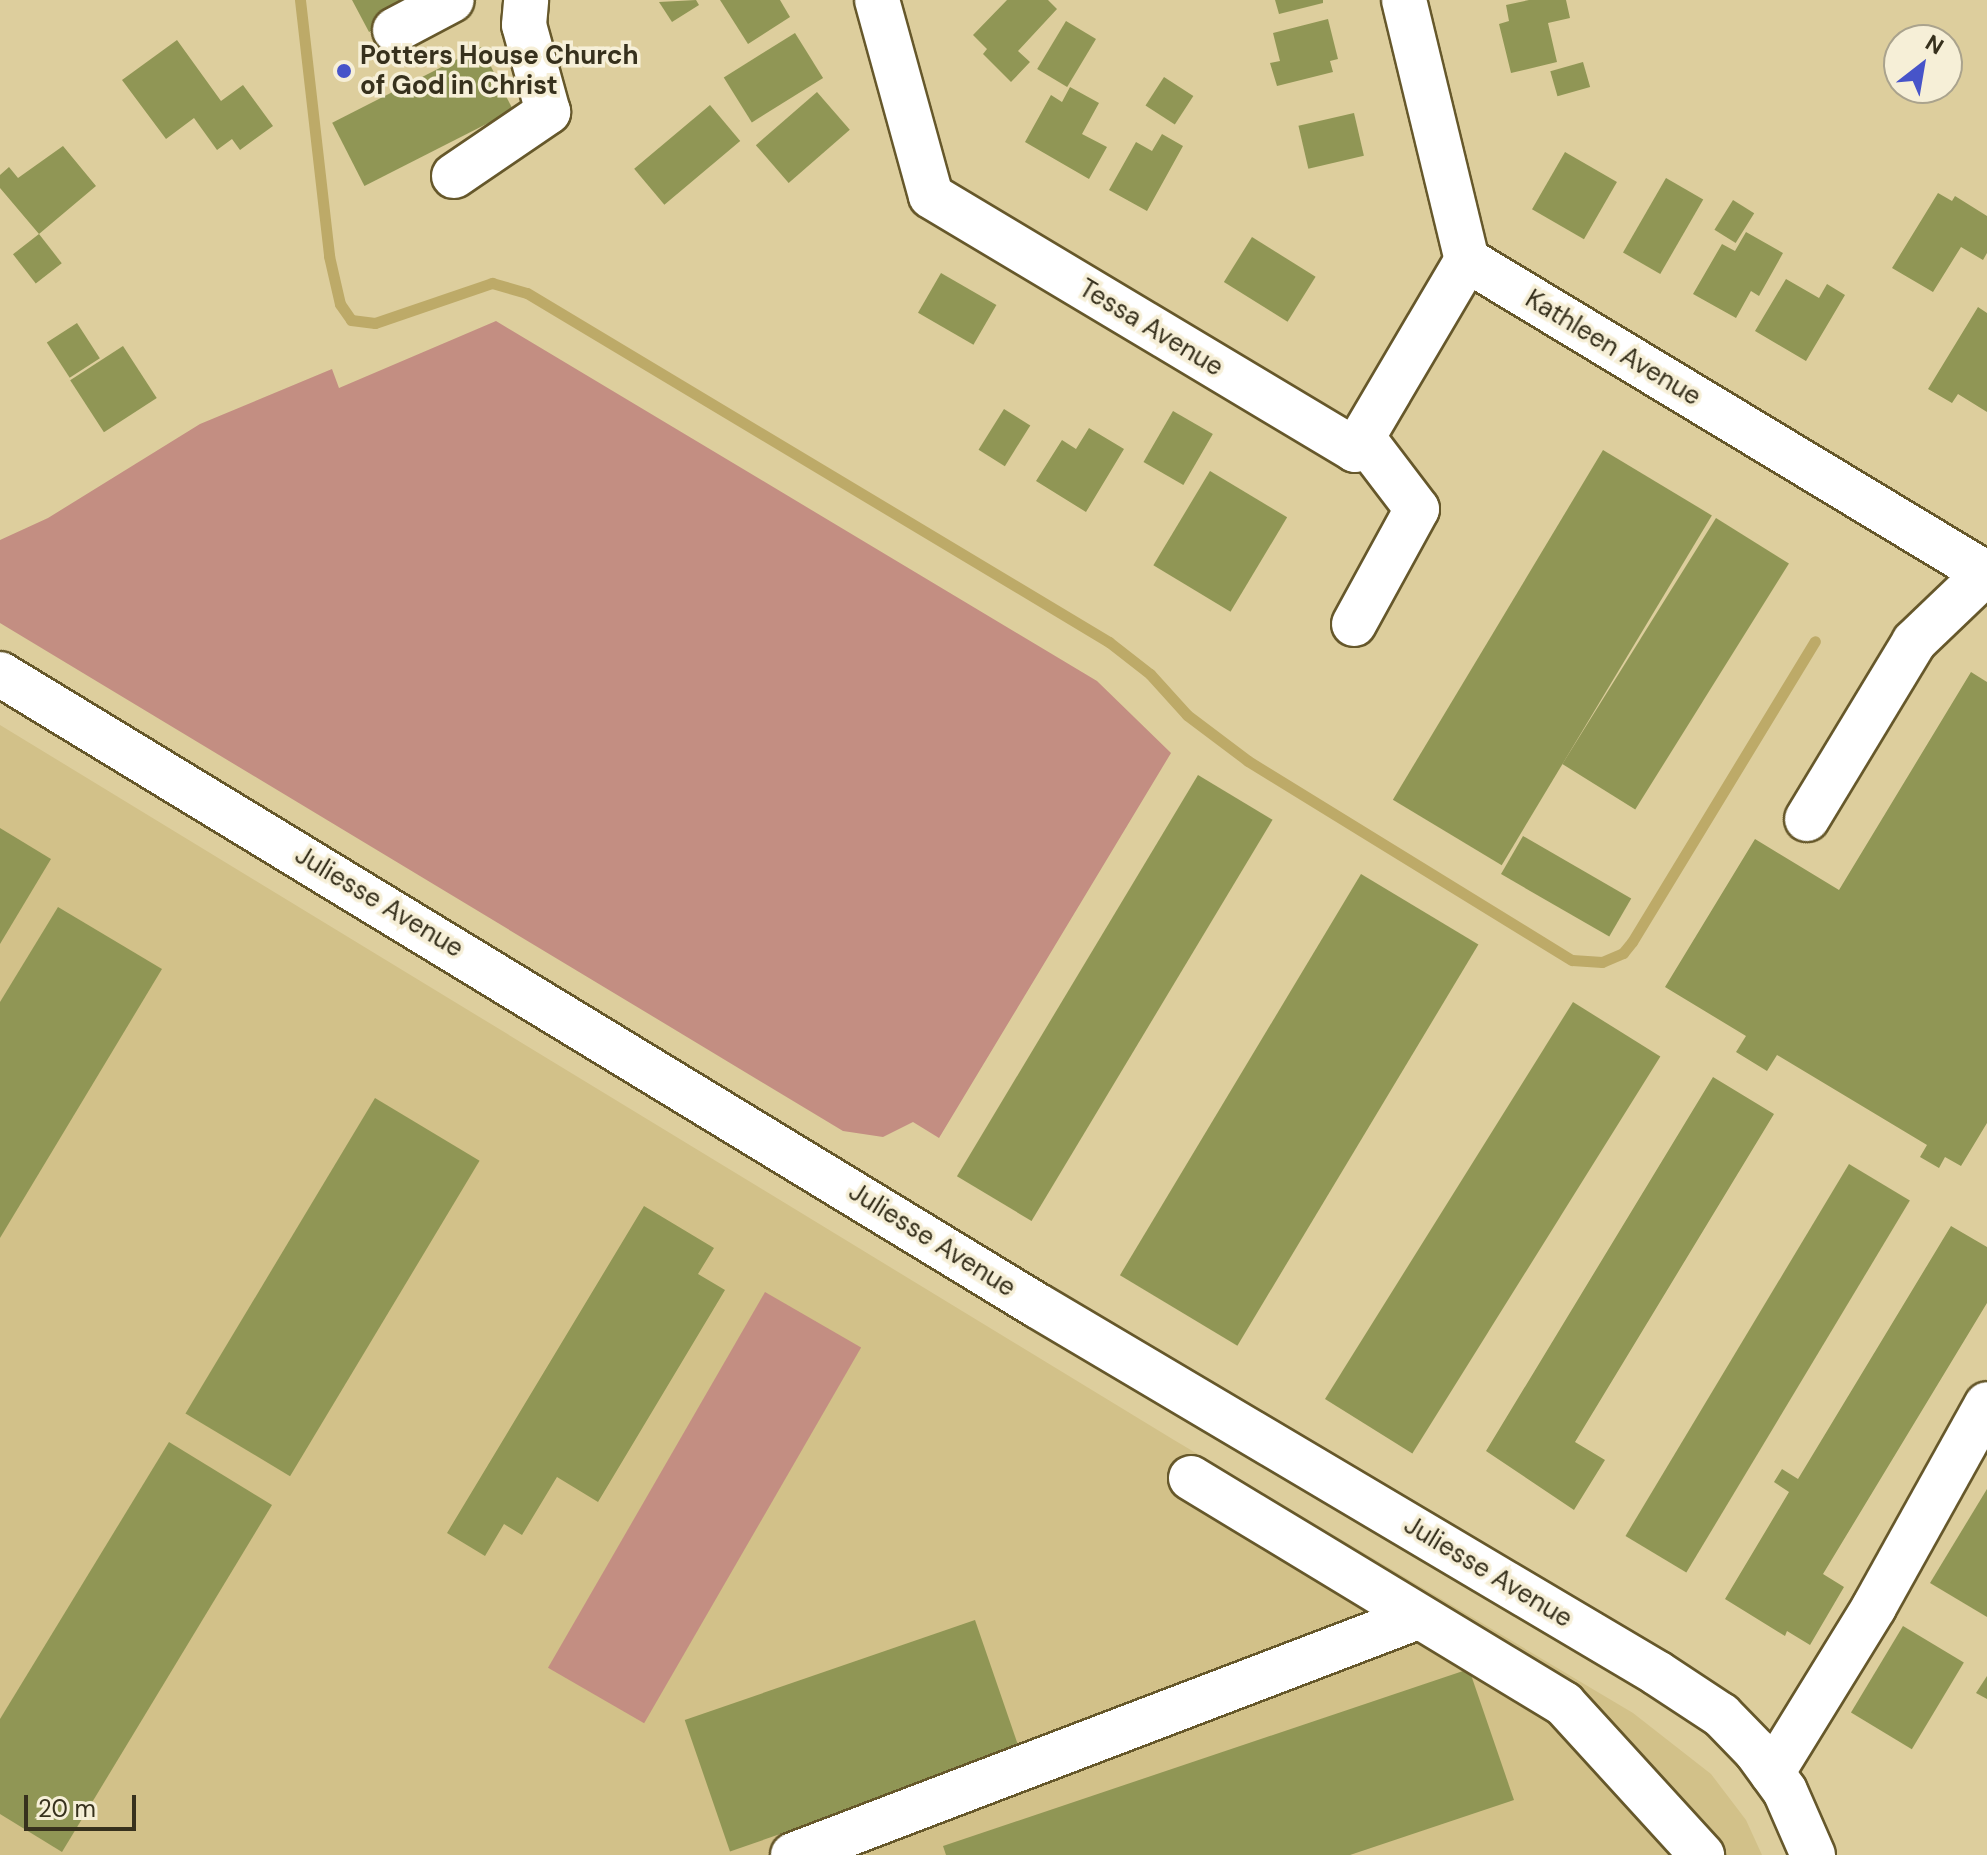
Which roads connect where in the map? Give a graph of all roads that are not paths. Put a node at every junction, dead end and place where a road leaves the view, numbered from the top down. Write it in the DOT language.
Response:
graph roads {
  1 [pos="452,0"];
  2 [pos="526,0"];
  3 [pos="877,0"];
  4 [pos="1404,0"];
  5 [pos="395,30"];
  6 [pos="454,176"];
  7 [pos="1467,260"];
  8 [pos="1363,438"];
  9 [pos="1986,574"];
  10 [pos="1354,624"];
  11 [pos="0,674"];
  12 [pos="1807,819"];
  13 [pos="1987,1404"];
  14 [pos="1191,1478"];
  15 [pos="1418,1617"];
  16 [pos="1772,1773"];
  17 [pos="793,1855"];
  18 [pos="1702,1855"];
  19 [pos="1813,1855"];
  1 -- 5 [label="street"];
  2 -- 6 [label="street"];
  3 -- 8 [label="street, Tessa Avenue"];
  4 -- 7 [label="street"];
  7 -- 8 [label="street"];
  7 -- 9 [label="street, Kathleen Avenue"];
  8 -- 10 [label="street"];
  9 -- 12 [label="street"];
  11 -- 16 [label="street, Juliesse Avenue"];
  13 -- 16 [label="street"];
  14 -- 15 [label="street"];
  15 -- 17 [label="street"];
  15 -- 18 [label="street"];
  16 -- 19 [label="street, Juliesse Avenue"];
}
